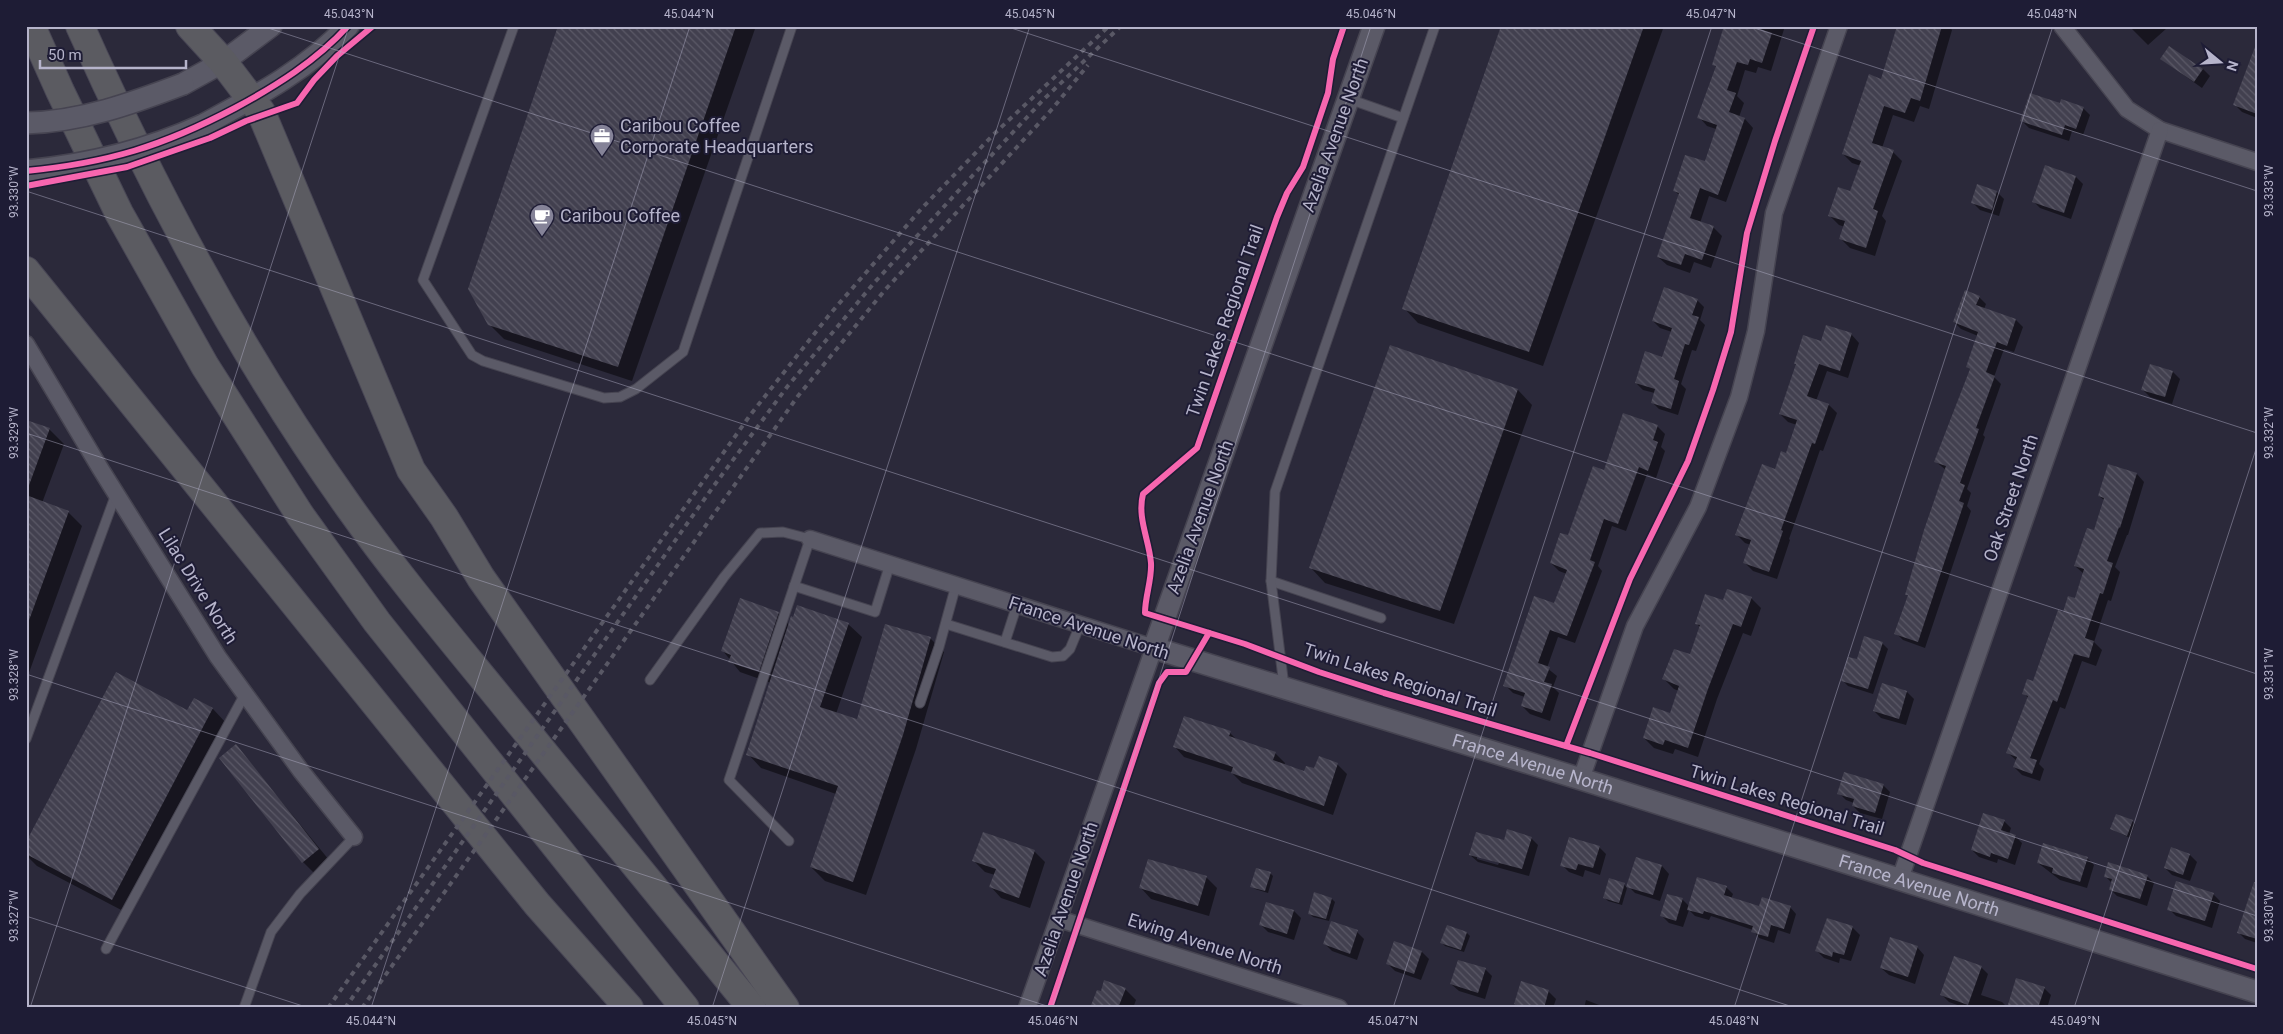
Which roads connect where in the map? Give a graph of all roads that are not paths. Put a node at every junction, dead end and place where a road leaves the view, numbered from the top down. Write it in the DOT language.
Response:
graph roads {
  1 [pos="31,26"];
  2 [pos="80,26"];
  3 [pos="190,26"];
  4 [pos="271,26"];
  5 [pos="348,26"];
  6 [pos="514,26"];
  7 [pos="792,26"];
  8 [pos="1374,26"];
  9 [pos="1435,26"];
  10 [pos="1839,26"];
  11 [pos="2062,26"];
  12 [pos="223,62"];
  13 [pos="1348,98"];
  14 [pos="252,99"];
  15 [pos="1403,118"];
  16 [pos="26,123"];
  17 [pos="2160,130"];
  18 [pos="2257,162"];
  19 [pos="26,171"];
  20 [pos="26,270"];
  21 [pos="26,344"];
  22 [pos="116,494"];
  23 [pos="810,539"];
  24 [pos="890,564"];
  25 [pos="1271,581"];
  26 [pos="956,585"];
  27 [pos="794,586"];
  28 [pos="1017,605"];
  29 [pos="1381,618"];
  30 [pos="946,624"];
  31 [pos="1080,625"];
  32 [pos="1005,642"];
  33 [pos="1154,648"];
  34 [pos="650,680"];
  35 [pos="1284,688"];
  36 [pos="245,694"];
  37 [pos="920,703"];
  38 [pos="26,738"];
  39 [pos="1582,779"];
  40 [pos="354,837"];
  41 [pos="789,841"];
  42 [pos="1900,879"];
  43 [pos="1059,919"];
  44 [pos="106,949"];
  45 [pos="2257,992"];
  46 [pos="244,1008"];
  47 [pos="628,1008"];
  48 [pos="685,1008"];
  49 [pos="752,1008"];
  50 [pos="785,1008"];
  51 [pos="1027,1008"];
  52 [pos="1338,1008"];
  1 -- 48 [label="highway"];
  2 -- 49 [label="highway"];
  3 -- 12 [label="highway"];
  4 -- 12 [label="street"];
  5 -- 14 [label="street"];
  6 -- 7 [label="lane"];
  8 -- 13 [label="street, Azelia Avenue North"];
  9 -- 15 [label="lane"];
  10 -- 39 [label="street"];
  11 -- 17 [label="street"];
  12 -- 14 [label="highway"];
  12 -- 16 [label="street, bridge"];
  13 -- 15 [label="lane"];
  13 -- 33 [label="street, Azelia Avenue North"];
  14 -- 19 [label="street, bridge"];
  14 -- 50 [label="highway"];
  15 -- 25 [label="lane"];
  17 -- 18 [label="street"];
  17 -- 42 [label="street, Oak Street North"];
  20 -- 47 [label="highway"];
  21 -- 22 [label="street, Lilac Drive North"];
  22 -- 36 [label="street, Lilac Drive North"];
  22 -- 38 [label="lane"];
  23 -- 24 [label="street, France Avenue North"];
  23 -- 27 [label="lane"];
  23 -- 34 [label="lane"];
  24 -- 26 [label="street, France Avenue North"];
  24 -- 27 [label="lane"];
  25 -- 29 [label="lane"];
  25 -- 35 [label="lane"];
  26 -- 28 [label="street, France Avenue North"];
  26 -- 30 [label="lane"];
  27 -- 41 [label="lane"];
  28 -- 31 [label="street, France Avenue North"];
  28 -- 32 [label="lane"];
  30 -- 32 [label="lane"];
  30 -- 37 [label="lane"];
  31 -- 32 [label="lane"];
  31 -- 33 [label="street, France Avenue North"];
  33 -- 35 [label="street, France Avenue North"];
  33 -- 43 [label="street, Azelia Avenue North"];
  35 -- 39 [label="street, France Avenue North"];
  36 -- 40 [label="street, Lilac Drive North"];
  36 -- 44 [label="lane"];
  39 -- 42 [label="street, France Avenue North"];
  40 -- 46 [label="lane"];
  42 -- 45 [label="street, France Avenue North"];
  43 -- 51 [label="street, Azelia Avenue North"];
  43 -- 52 [label="street, Ewing Avenue North"];
}
